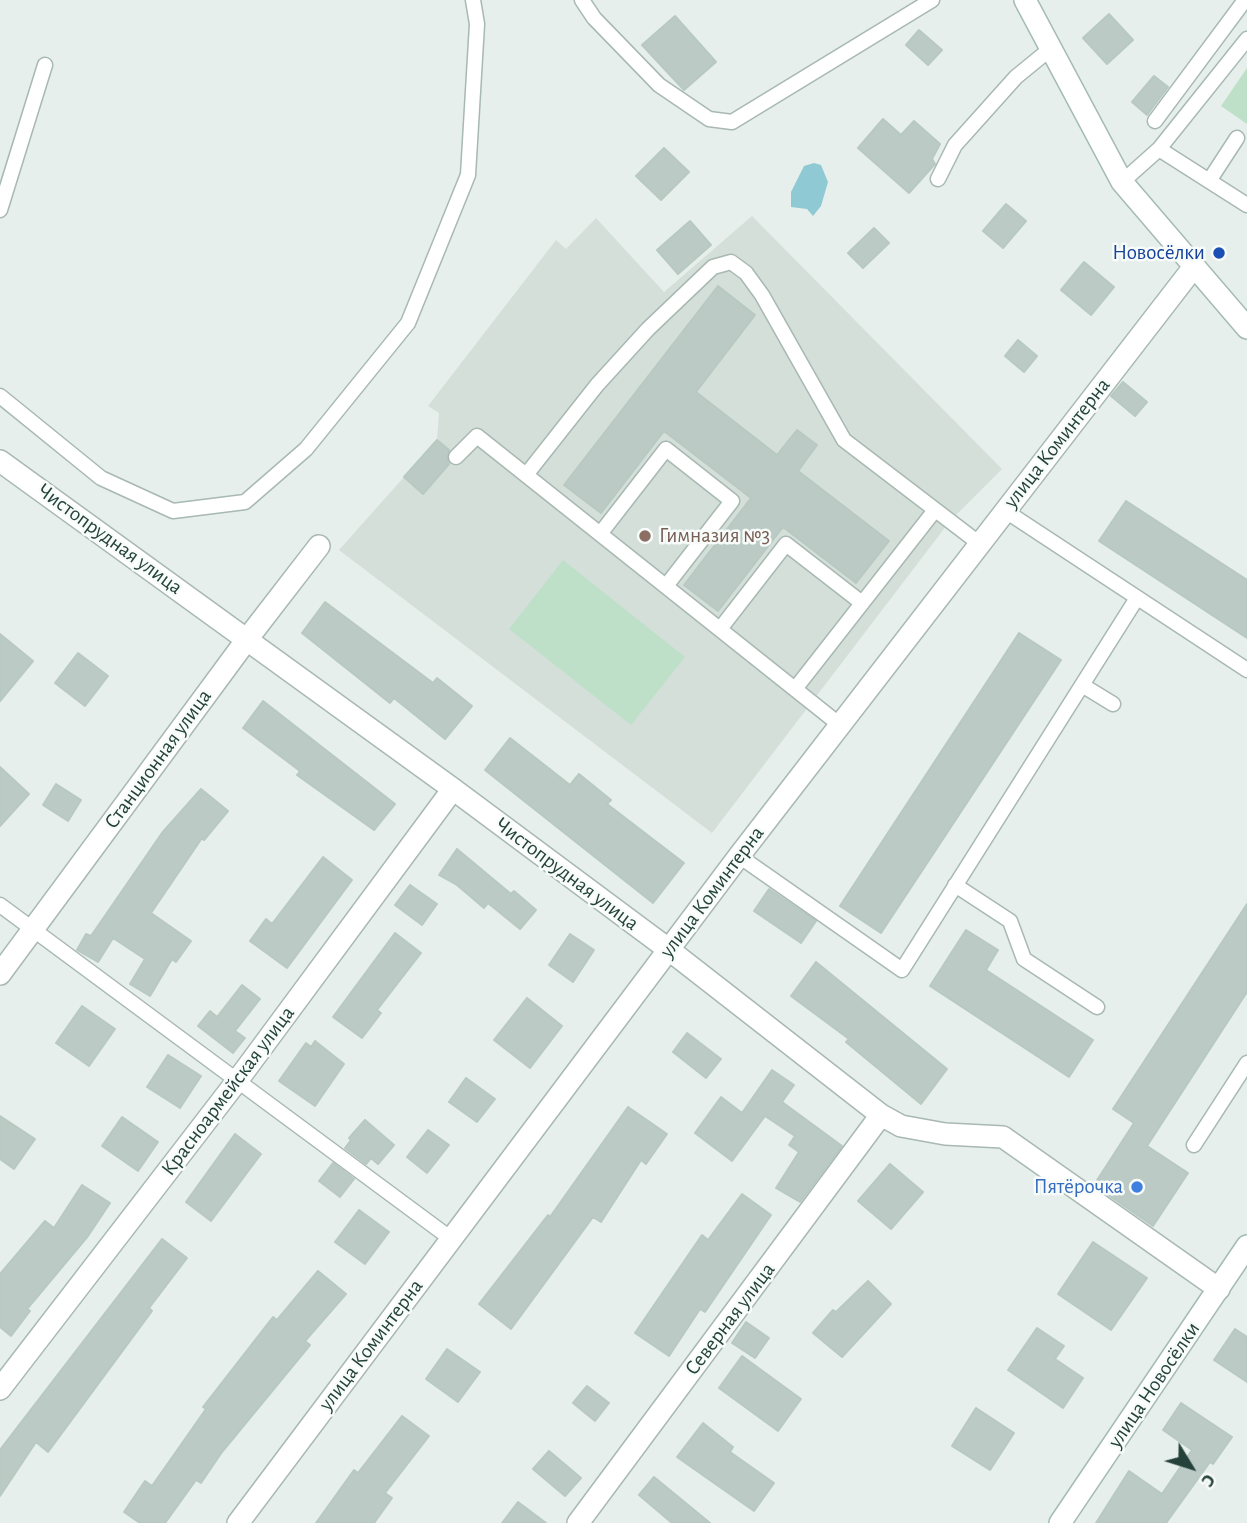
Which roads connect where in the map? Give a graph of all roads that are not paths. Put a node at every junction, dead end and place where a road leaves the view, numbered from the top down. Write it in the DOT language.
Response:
graph roads {
  1 [pos="472,0"];
  2 [pos="582,0"];
  3 [pos="932,0"];
  4 [pos="1025,0"];
  5 [pos="1245,0"];
  6 [pos="1247,39"];
  7 [pos="1049,50"];
  8 [pos="45,65"];
  9 [pos="1155,121"];
  10 [pos="1237,138"];
  11 [pos="1159,149"];
  12 [pos="937,179"];
  13 [pos="1209,181"];
  14 [pos="1122,182"];
  15 [pos="1247,205"];
  16 [pos="0,210"];
  17 [pos="1193,268"];
  18 [pos="1243,317"];
  19 [pos="0,396"];
  20 [pos="456,457"];
  21 [pos="0,461"];
  22 [pos="526,475"];
  23 [pos="935,510"];
  24 [pos="1004,510"];
  25 [pos="600,534"];
  26 [pos="980,544"];
  27 [pos="319,546"];
  28 [pos="666,586"];
  29 [pos="1137,598"];
  30 [pos="862,603"];
  31 [pos="720,629"];
  32 [pos="248,638"];
  33 [pos="1247,670"];
  34 [pos="1082,685"];
  35 [pos="795,689"];
  36 [pos="1113,704"];
  37 [pos="840,725"];
  38 [pos="453,789"];
  39 [pos="739,856"];
  40 [pos="955,885"];
  41 [pos="0,905"];
  42 [pos="32,930"];
  43 [pos="668,949"];
  44 [pos="0,974"];
  45 [pos="1097,1007"];
  46 [pos="1247,1063"];
  47 [pos="237,1081"];
  48 [pos="881,1115"];
  49 [pos="1194,1145"];
  50 [pos="450,1238"];
  51 [pos="1247,1247"];
  52 [pos="1219,1289"];
  53 [pos="0,1389"];
  54 [pos="238,1523"];
  55 [pos="578,1523"];
  56 [pos="1060,1523"];
  1 -- 19 [label="lane"];
  2 -- 3 [label="lane"];
  4 -- 7 [label="street"];
  5 -- 9 [label="lane"];
  6 -- 11 [label="lane"];
  7 -- 12 [label="lane"];
  7 -- 14 [label="street"];
  8 -- 16 [label="lane"];
  10 -- 13 [label="lane"];
  11 -- 13 [label="lane"];
  11 -- 14 [label="lane"];
  13 -- 15 [label="lane"];
  14 -- 17 [label="street"];
  17 -- 18 [label="street"];
  17 -- 24 [label="street, улица Коминтерна"];
  20 -- 22 [label="lane"];
  21 -- 32 [label="street, Чистопрудная улица"];
  22 -- 23 [label="lane"];
  22 -- 25 [label="lane"];
  23 -- 26 [label="lane"];
  23 -- 30 [label="lane"];
  24 -- 26 [label="street, улица Коминтерна"];
  24 -- 29 [label="lane"];
  25 -- 28 [label="lane"];
  25 -- 28 [label="lane"];
  26 -- 37 [label="street, улица Коминтерна"];
  27 -- 32 [label="street, Станционная улица"];
  28 -- 31 [label="lane"];
  29 -- 33 [label="lane"];
  29 -- 34 [label="lane"];
  30 -- 31 [label="lane"];
  30 -- 35 [label="lane"];
  31 -- 35 [label="lane"];
  32 -- 38 [label="street, Чистопрудная улица"];
  32 -- 42 [label="street, Станционная улица"];
  34 -- 36 [label="lane"];
  34 -- 40 [label="lane"];
  35 -- 37 [label="lane"];
  37 -- 39 [label="street, улица Коминтерна"];
  38 -- 43 [label="street, Чистопрудная улица"];
  38 -- 47 [label="street, Красноармейская улица"];
  39 -- 40 [label="lane"];
  39 -- 43 [label="street, улица Коминтерна"];
  40 -- 45 [label="lane"];
  41 -- 42 [label="lane"];
  42 -- 44 [label="street, Станционная улица"];
  42 -- 47 [label="lane"];
  43 -- 48 [label="street, Чистопрудная улица"];
  43 -- 50 [label="street, улица Коминтерна"];
  46 -- 49 [label="lane"];
  47 -- 50 [label="lane"];
  47 -- 53 [label="street, Красноармейская улица"];
  48 -- 52 [label="street, Чистопрудная улица"];
  48 -- 55 [label="street, Северная улица"];
  50 -- 54 [label="street, улица Коминтерна"];
  51 -- 52 [label="street, улица Новосёлки"];
  52 -- 56 [label="street, улица Новосёлки"];
}
